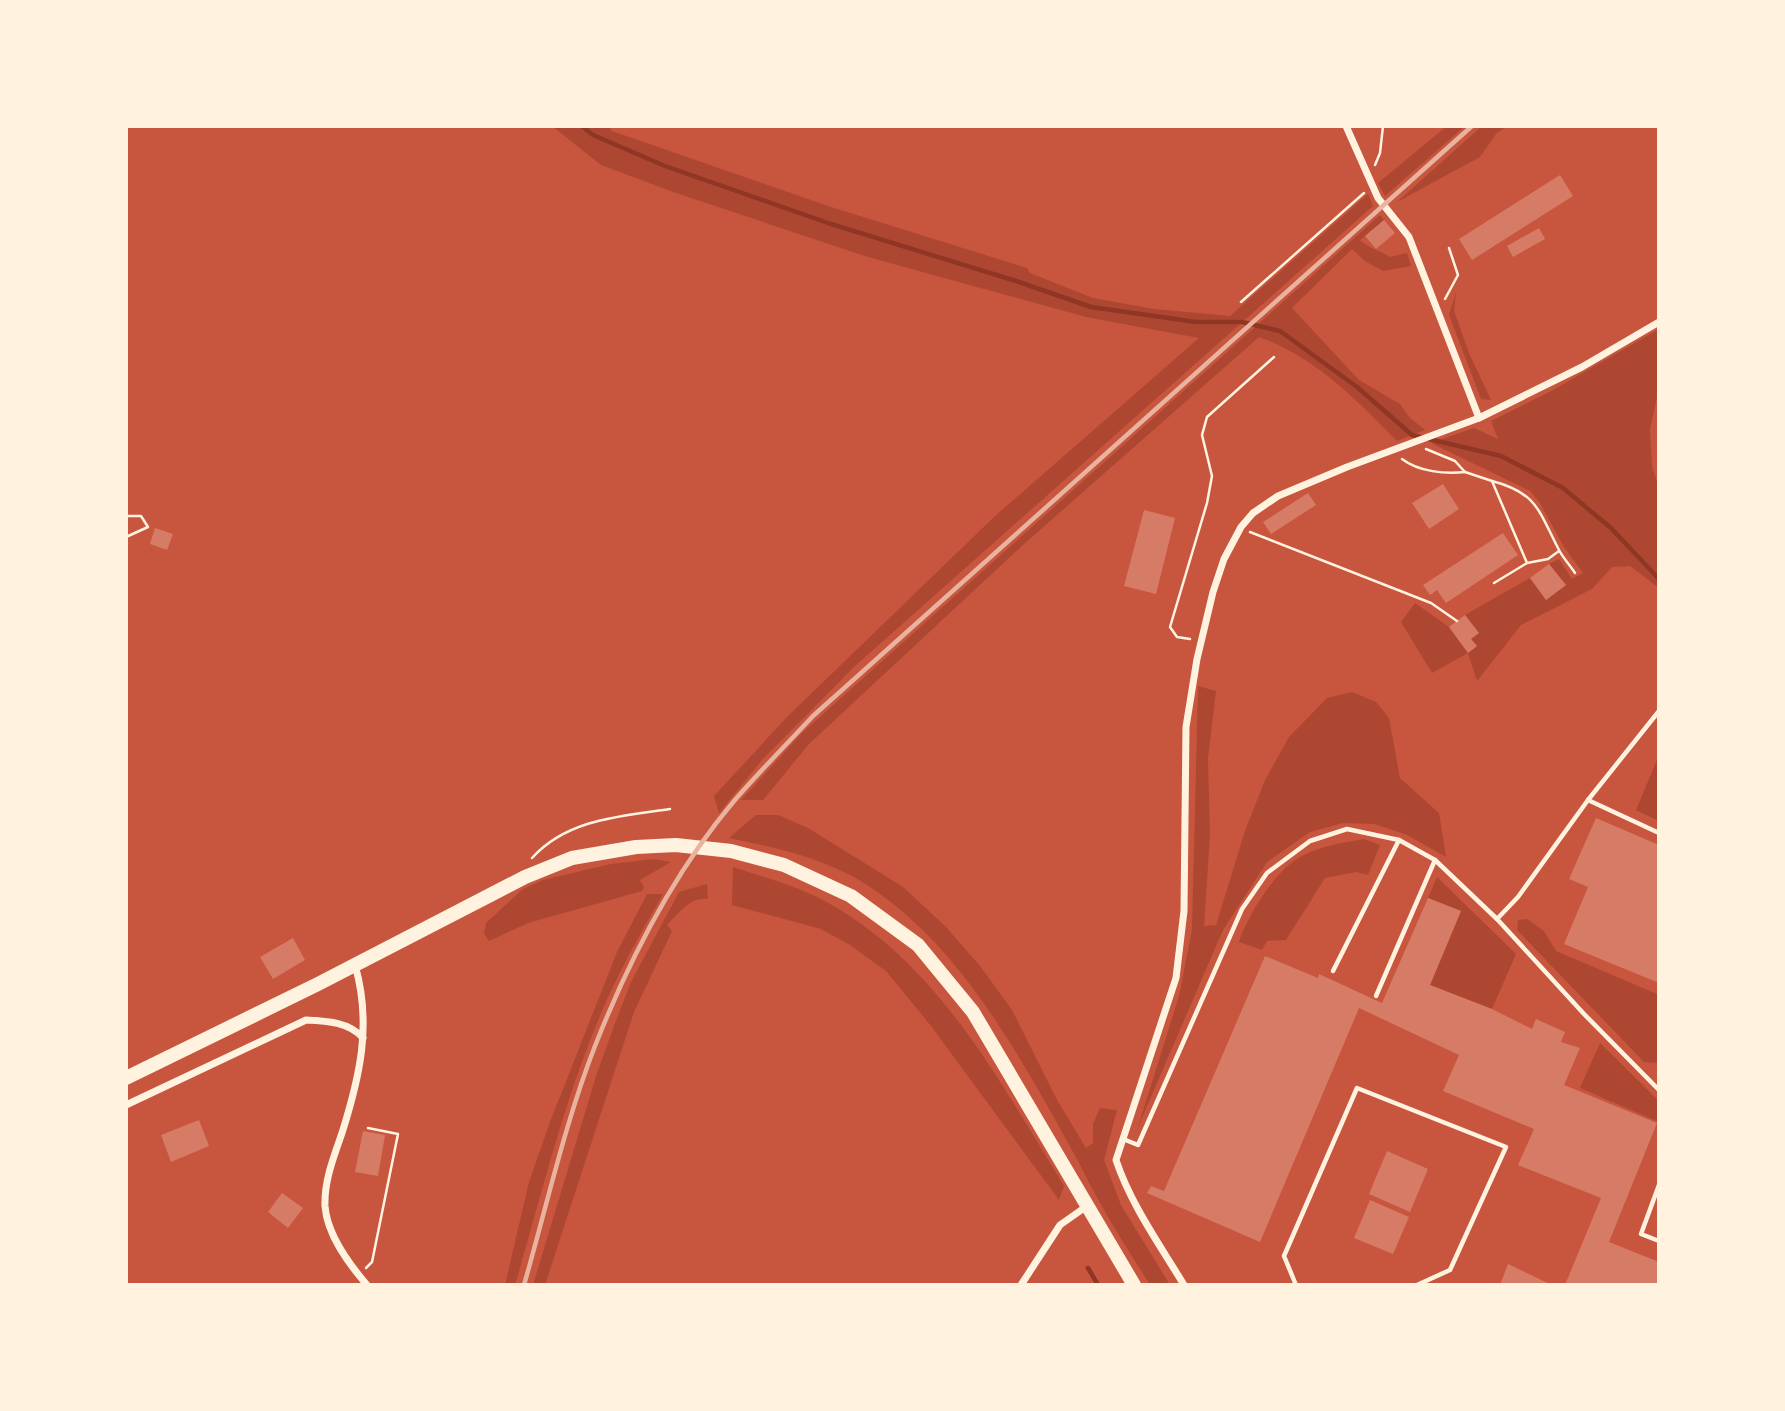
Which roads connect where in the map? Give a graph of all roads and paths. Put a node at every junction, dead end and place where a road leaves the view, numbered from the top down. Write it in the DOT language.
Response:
graph roads {
  1 [pos="1346,126"];
  2 [pos="1383,126"];
  3 [pos="1366,174"];
  4 [pos="1371,186"];
  5 [pos="1449,248"];
  6 [pos="1241,302"];
  7 [pos="1437,309"];
  8 [pos="1659,322"];
  9 [pos="1274,357"];
  10 [pos="1479,418"];
  11 [pos="1417,441"];
  12 [pos="1395,450"];
  13 [pos="1465,471"];
  14 [pos="1492,481"];
  15 [pos="126,516"];
  16 [pos="1241,527"];
  17 [pos="126,537"];
  18 [pos="1559,551"];
  19 [pos="1527,563"];
  20 [pos="1575,573"];
  21 [pos="1494,583"];
  22 [pos="1457,621"];
  23 [pos="1201,642"];
  24 [pos="1659,710"];
  25 [pos="1588,800"];
  26 [pos="670,809"];
  27 [pos="1659,833"];
  28 [pos="1399,840"];
  29 [pos="1434,860"];
  30 [pos="526,877"];
  31 [pos="1497,919"];
  32 [pos="355,965"];
  33 [pos="1333,971"];
  34 [pos="1376,996"];
  35 [pos="364,1038"];
  36 [pos="126,1078"];
  37 [pos="1659,1090"];
  38 [pos="126,1104"];
  39 [pos="369,1128"];
  40 [pos="1122,1139"];
  41 [pos="1659,1185"];
  42 [pos="1087,1206"];
  43 [pos="1659,1241"];
  44 [pos="359,1275"];
  45 [pos="367,1285"];
  46 [pos="1021,1285"];
  47 [pos="1134,1285"];
  48 [pos="1184,1285"];
  49 [pos="1296,1285"];
  50 [pos="1417,1285"];
  1 -- 3 [label="street"];
  2 -- 3 [label="path"];
  3 -- 4 [label="street"];
  4 -- 6 [label="path"];
  4 -- 7 [label="street"];
  5 -- 7 [label="path"];
  7 -- 10 [label="street"];
  8 -- 10 [label="street"];
  9 -- 23 [label="path"];
  10 -- 11 [label="street"];
  11 -- 12 [label="street"];
  11 -- 13 [label="path"];
  12 -- 13 [label="path"];
  12 -- 16 [label="street"];
  13 -- 14 [label="path"];
  14 -- 18 [label="path"];
  14 -- 19 [label="path"];
  15 -- 17 [label="path"];
  16 -- 22 [label="path"];
  16 -- 23 [label="street"];
  18 -- 19 [label="path"];
  18 -- 20 [label="path"];
  19 -- 21 [label="path"];
  23 -- 40 [label="street"];
  24 -- 25 [label="lane"];
  25 -- 27 [label="lane"];
  25 -- 31 [label="lane"];
  26 -- 30 [label="path"];
  28 -- 29 [label="lane"];
  28 -- 33 [label="lane"];
  28 -- 40 [label="lane"];
  29 -- 31 [label="lane"];
  29 -- 34 [label="lane"];
  30 -- 32 [label="main road"];
  30 -- 42 [label="main road"];
  31 -- 37 [label="lane"];
  32 -- 35 [label="street"];
  32 -- 36 [label="main road"];
  35 -- 38 [label="street"];
  35 -- 44 [label="street"];
  39 -- 44 [label="path"];
  40 -- 48 [label="street"];
  41 -- 43 [label="lane"];
  42 -- 46 [label="street"];
  42 -- 47 [label="main road"];
  44 -- 45 [label="street"];
  49 -- 50 [label="lane"];
}
